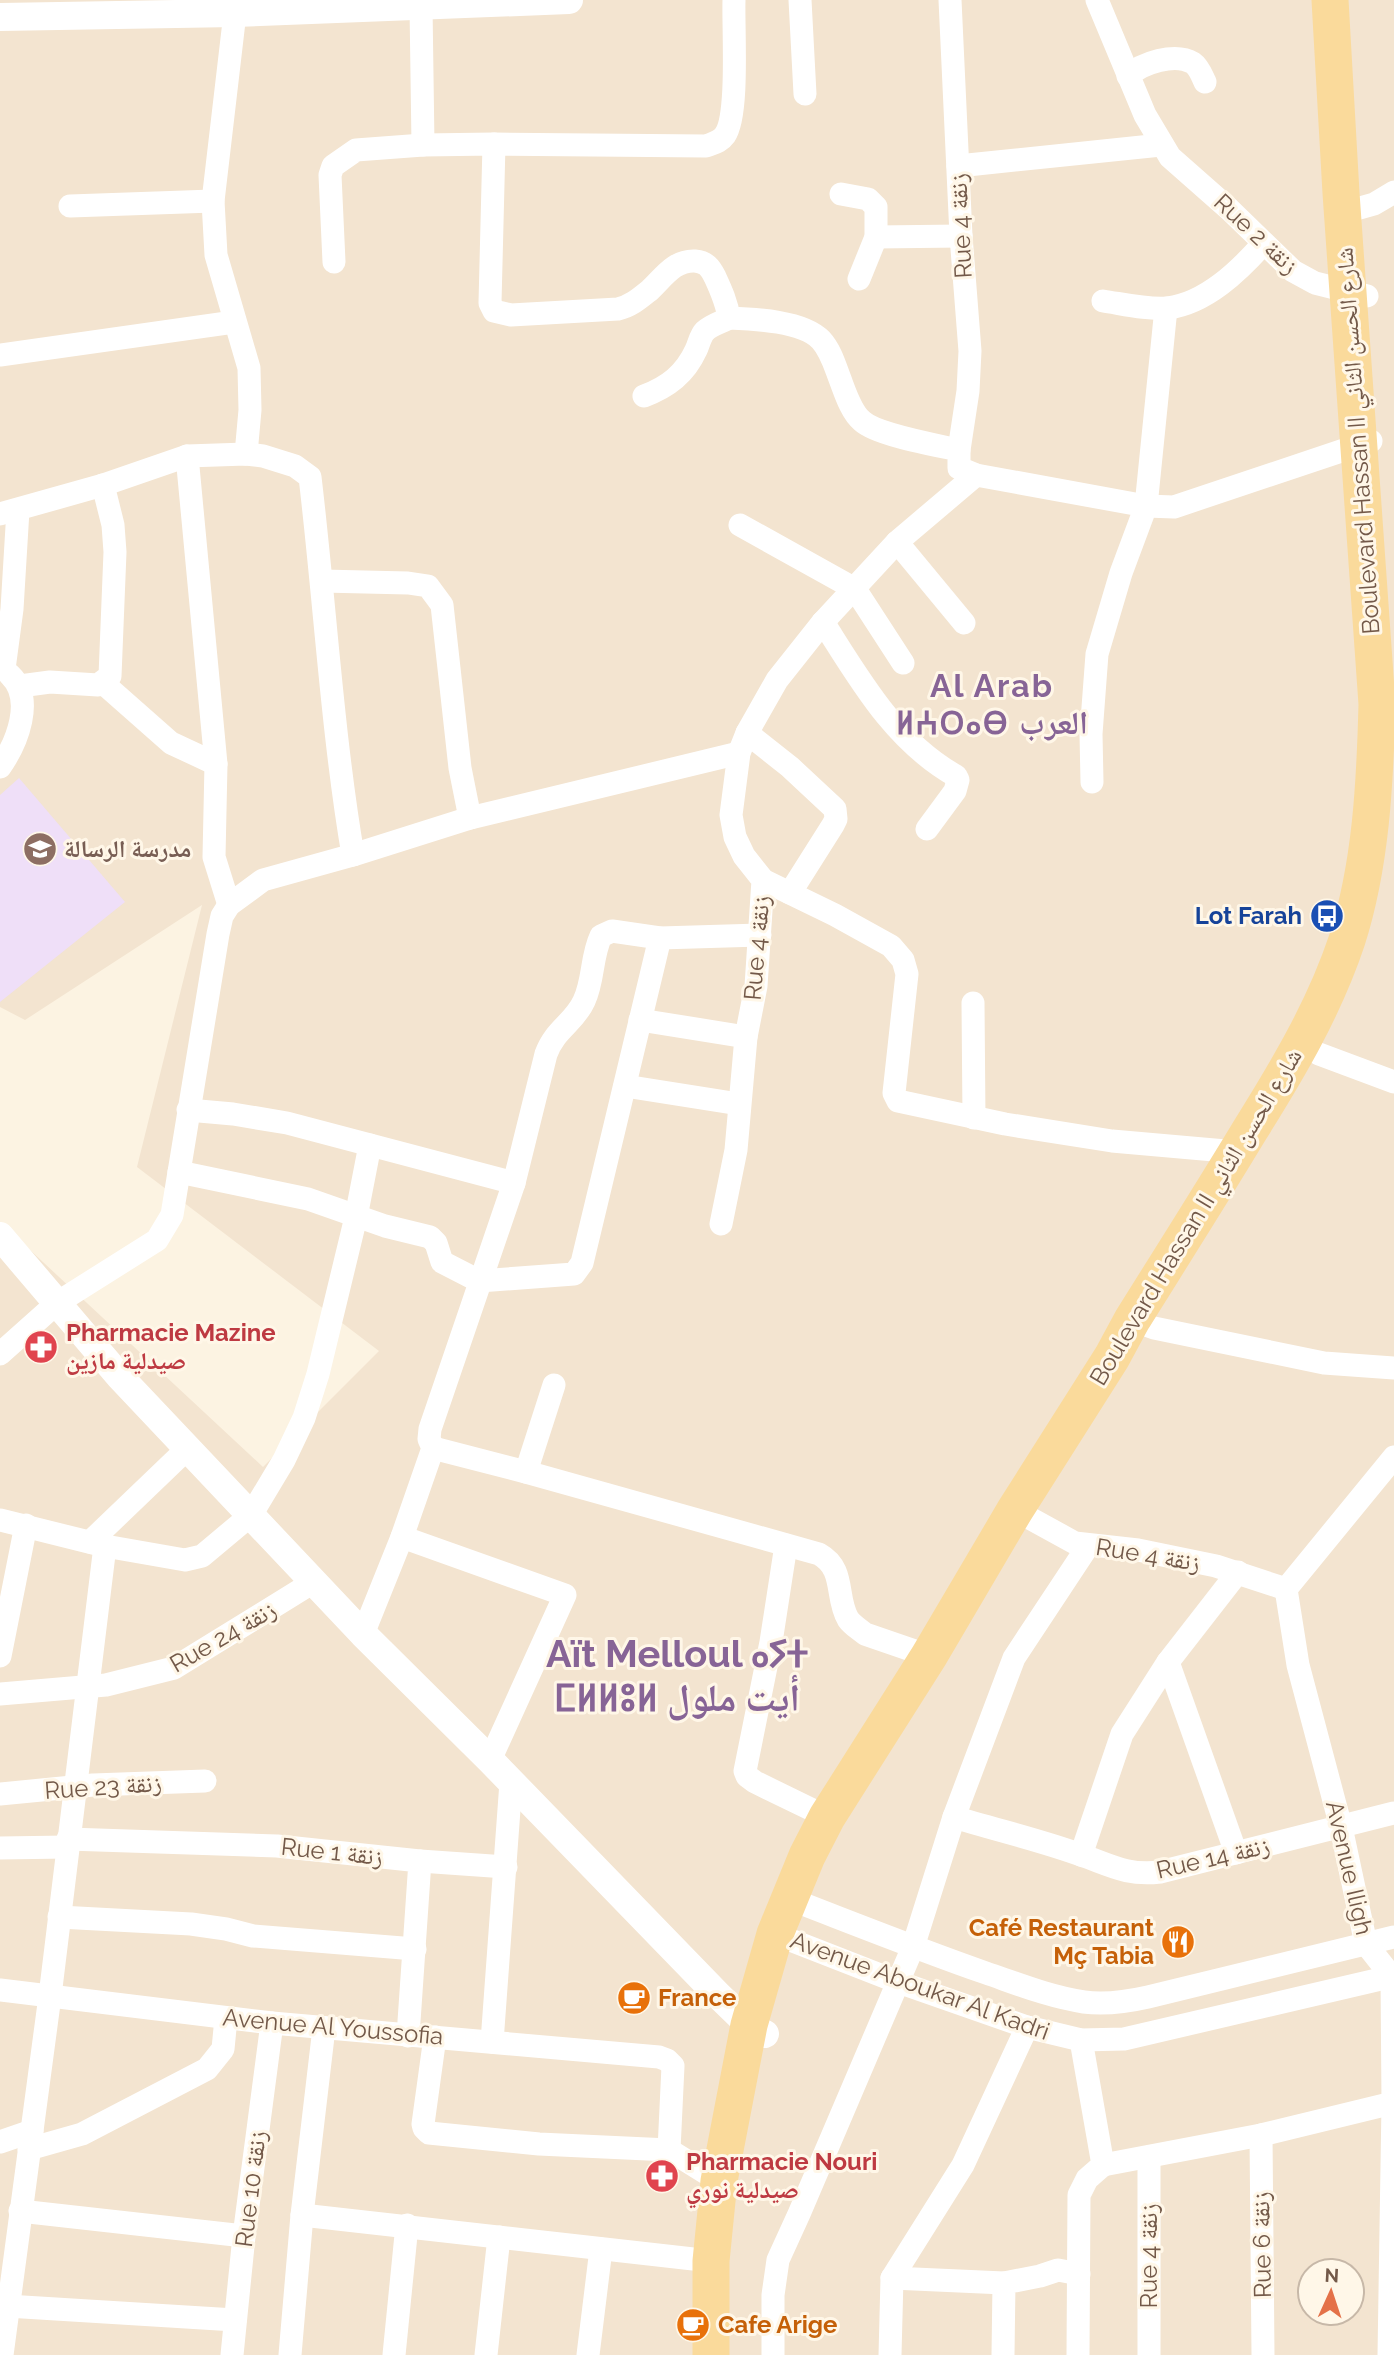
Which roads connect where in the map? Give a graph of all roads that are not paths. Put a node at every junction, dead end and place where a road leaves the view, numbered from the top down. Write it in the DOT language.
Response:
graph roads {
  1 [pos="569,0"];
  2 [pos="734,0"];
  3 [pos="800,0"];
  4 [pos="950,0"];
  5 [pos="1097,0"];
  6 [pos="1330,0"];
  7 [pos="1345,0"];
  8 [pos="468,2"];
  9 [pos="313,5"];
  10 [pos="421,6"];
  11 [pos="108,8"];
  12 [pos="235,13"];
  13 [pos="0,17"];
  14 [pos="1128,76"];
  15 [pos="1205,82"];
  16 [pos="805,94"];
  17 [pos="494,144"];
  18 [pos="423,145"];
  19 [pos="1161,145"];
  20 [pos="958,166"];
  21 [pos="1394,192"];
  22 [pos="841,194"];
  23 [pos="213,201"];
  24 [pos="70,206"];
  25 [pos="1351,211"];
  26 [pos="961,236"];
  27 [pos="876,237"];
  28 [pos="1263,244"];
  29 [pos="334,262"];
  30 [pos="859,279"];
  31 [pos="1358,295"];
  32 [pos="1102,301"];
  33 [pos="1166,308"];
  34 [pos="729,318"];
  35 [pos="234,321"];
  36 [pos="0,355"];
  37 [pos="644,396"];
  38 [pos="1367,442"];
  39 [pos="959,450"];
  40 [pos="246,454"];
  41 [pos="187,456"];
  42 [pos="975,475"];
  43 [pos="103,485"];
  44 [pos="1146,506"];
  45 [pos="9,512"];
  46 [pos="740,525"];
  47 [pos="897,542"];
  48 [pos="322,581"];
  49 [pos="855,589"];
  50 [pos="1386,614"];
  51 [pos="823,622"];
  52 [pos="964,623"];
  53 [pos="1389,659"];
  54 [pos="903,663"];
  55 [pos="8,673"];
  56 [pos="103,683"];
  57 [pos="743,743"];
  58 [pos="216,764"];
  59 [pos="0,767"];
  60 [pos="1092,782"];
  61 [pos="1394,801"];
  62 [pos="470,818"];
  63 [pos="927,829"];
  64 [pos="353,855"];
  65 [pos="762,880"];
  66 [pos="790,893"];
  67 [pos="229,905"];
  68 [pos="760,935"];
  69 [pos="660,937"];
  70 [pos="972,1003"];
  71 [pos="640,1020"];
  72 [pos="747,1037"];
  73 [pos="1319,1054"];
  74 [pos="1394,1083"];
  75 [pos="625,1086"];
  76 [pos="739,1104"];
  77 [pos="188,1110"];
  78 [pos="974,1118"];
  79 [pos="370,1146"];
  80 [pos="1237,1152"];
  81 [pos="179,1172"];
  82 [pos="514,1183"];
  83 [pos="356,1217"];
  84 [pos="721,1224"];
  85 [pos="0,1236"];
  86 [pos="479,1280"];
  87 [pos="57,1303"];
  88 [pos="1143,1324"];
  89 [pos="0,1354"];
  90 [pos="1394,1368"];
  91 [pos="554,1385"];
  92 [pos="188,1448"];
  93 [pos="433,1448"];
  94 [pos="1394,1457"];
  95 [pos="527,1472"];
  96 [pos="250,1515"];
  97 [pos="1025,1515"];
  98 [pos="0,1520"];
  99 [pos="26,1525"];
  100 [pos="402,1537"];
  101 [pos="97,1544"];
  102 [pos="786,1545"];
  103 [pos="1088,1546"];
  104 [pos="1238,1572"];
  105 [pos="315,1581"];
  106 [pos="1286,1589"];
  107 [pos="363,1634"];
  108 [pos="0,1656"];
  109 [pos="929,1656"];
  110 [pos="1168,1662"];
  111 [pos="87,1687"];
  112 [pos="0,1694"];
  113 [pos="490,1760"];
  114 [pos="205,1781"];
  115 [pos="511,1782"];
  116 [pos="74,1787"];
  117 [pos="0,1794"];
  118 [pos="1394,1813"];
  119 [pos="827,1817"];
  120 [pos="954,1817"];
  121 [pos="1341,1827"];
  122 [pos="67,1843"];
  123 [pos="0,1848"];
  124 [pos="1236,1853"];
  125 [pos="1081,1855"];
  126 [pos="420,1861"];
  127 [pos="506,1867"];
  128 [pos="799,1903"];
  129 [pos="59,1917"];
  130 [pos="784,1937"];
  131 [pos="1394,1937"];
  132 [pos="1366,1944"];
  133 [pos="912,1947"];
  134 [pos="415,1949"];
  135 [pos="1393,1976"];
  136 [pos="898,1982"];
  137 [pos="0,1990"];
  138 [pos="50,1996"];
  139 [pos="226,2018"];
  140 [pos="272,2023"];
  141 [pos="1027,2027"];
  142 [pos="324,2028"];
  143 [pos="757,2029"];
  144 [pos="408,2036"];
  145 [pos="435,2037"];
  146 [pos="1081,2040"];
  147 [pos="492,2042"];
  148 [pos="1393,2103"];
  149 [pos="1261,2134"];
  150 [pos="31,2140"];
  151 [pos="0,2142"];
  152 [pos="669,2150"];
  153 [pos="1149,2158"];
  154 [pos="1103,2165"];
  155 [pos="719,2181"];
  156 [pos="20,2211"];
  157 [pos="302,2215"];
  158 [pos="407,2225"];
  159 [pos="244,2236"];
  160 [pos="499,2237"];
  161 [pos="601,2249"];
  162 [pos="1392,2250"];
  163 [pos="711,2261"];
  164 [pos="1079,2274"];
  165 [pos="892,2277"];
  166 [pos="1004,2283"];
  167 [pos="7,2306"];
  168 [pos="235,2320"];
  169 [pos="2,2355"];
  170 [pos="232,2355"];
  171 [pos="290,2355"];
  172 [pos="394,2355"];
  173 [pos="486,2355"];
  174 [pos="588,2355"];
  175 [pos="711,2355"];
  176 [pos="724,2355"];
  177 [pos="772,2355"];
  178 [pos="890,2355"];
  179 [pos="1003,2355"];
  180 [pos="1078,2355"];
  181 [pos="1149,2355"];
  182 [pos="1263,2355"];
  183 [pos="1389,2355"];
  1 -- 8 [label="street"];
  2 -- 17 [label="street"];
  3 -- 16 [label="street"];
  4 -- 20 [label="street, Rue 4 زنقة"];
  5 -- 14 [label="street, Rue 2 زنقة"];
  6 -- 25 [label="main road, Boulevard Hassan II شارع الحسن الثاني"];
  7 -- 25 [label="main road, Boulevard Hassan II شارع الحسن الثاني"];
  8 -- 10 [label="street"];
  9 -- 10 [label="street"];
  9 -- 12 [label="street"];
  10 -- 18 [label="street"];
  11 -- 12 [label="street"];
  11 -- 13 [label="street"];
  12 -- 23 [label="street"];
  14 -- 15 [label="street"];
  14 -- 19 [label="street, Rue 2 زنقة"];
  17 -- 18 [label="street"];
  17 -- 34 [label="street"];
  18 -- 29 [label="street"];
  19 -- 20 [label="street"];
  19 -- 28 [label="street, Rue 2 زنقة"];
  20 -- 26 [label="street, Rue 4 زنقة"];
  21 -- 25 [label="street"];
  22 -- 27 [label="street"];
  23 -- 24 [label="street"];
  23 -- 35 [label="street"];
  25 -- 31 [label="main road, Boulevard Hassan II شارع الحسن الثاني"];
  26 -- 27 [label="street"];
  26 -- 39 [label="street, Rue 4 زنقة"];
  27 -- 30 [label="street"];
  28 -- 31 [label="street, Rue 2 زنقة"];
  28 -- 33 [label="street"];
  31 -- 38 [label="main road, Boulevard Hassan II شارع الحسن الثاني"];
  32 -- 33 [label="street"];
  33 -- 44 [label="street"];
  34 -- 37 [label="street"];
  34 -- 39 [label="street"];
  35 -- 36 [label="street"];
  35 -- 40 [label="street"];
  38 -- 44 [label="street"];
  38 -- 50 [label="main road, Boulevard Hassan II شارع الحسن الثاني"];
  39 -- 42 [label="street"];
  40 -- 41 [label="street"];
  40 -- 48 [label="street"];
  41 -- 43 [label="street"];
  41 -- 58 [label="street"];
  42 -- 44 [label="street"];
  42 -- 47 [label="street, Rue 4 زنقة"];
  43 -- 45 [label="street"];
  43 -- 56 [label="street"];
  44 -- 60 [label="street"];
  45 -- 55 [label="street"];
  46 -- 49 [label="street"];
  47 -- 49 [label="street, Rue 4 زنقة"];
  47 -- 52 [label="street"];
  48 -- 62 [label="street"];
  48 -- 64 [label="street"];
  49 -- 51 [label="street, Rue 4 زنقة"];
  49 -- 54 [label="street"];
  50 -- 53 [label="main road, Boulevard Hassan II شارع الحسن الثاني"];
  51 -- 57 [label="street, Rue 4 زنقة"];
  51 -- 63 [label="street"];
  53 -- 80 [label="main road, Boulevard Hassan II شارع الحسن الثاني"];
  55 -- 56 [label="street"];
  55 -- 59 [label="street"];
  56 -- 58 [label="street"];
  57 -- 62 [label="street"];
  57 -- 65 [label="street, Rue 4 زنقة"];
  57 -- 66 [label="street"];
  58 -- 67 [label="street"];
  61 -- 73 [label="main road, Boulevard Hassan II شارع الحسن الثاني"];
  62 -- 64 [label="street"];
  64 -- 67 [label="street"];
  65 -- 66 [label="street"];
  65 -- 68 [label="street, Rue 4 زنقة"];
  66 -- 78 [label="street"];
  67 -- 77 [label="street"];
  68 -- 69 [label="street"];
  68 -- 72 [label="street, Rue 4 زنقة"];
  69 -- 71 [label="street"];
  69 -- 82 [label="street"];
  70 -- 78 [label="street"];
  71 -- 72 [label="street"];
  71 -- 75 [label="street"];
  72 -- 76 [label="street, Rue 4 زنقة"];
  73 -- 74 [label="street"];
  73 -- 88 [label="main road, Boulevard Hassan II شارع الحسن الثاني"];
  75 -- 76 [label="street"];
  75 -- 86 [label="street"];
  76 -- 84 [label="street, Rue 4 زنقة"];
  77 -- 79 [label="street"];
  77 -- 81 [label="street"];
  78 -- 80 [label="street"];
  79 -- 82 [label="street"];
  79 -- 83 [label="street"];
  80 -- 88 [label="main road, Boulevard Hassan II شارع الحسن الثاني"];
  81 -- 83 [label="street"];
  81 -- 87 [label="street"];
  82 -- 86 [label="street"];
  83 -- 86 [label="street"];
  83 -- 96 [label="street"];
  85 -- 87 [label="street"];
  86 -- 93 [label="street"];
  87 -- 89 [label="street"];
  87 -- 92 [label="street"];
  88 -- 90 [label="street"];
  88 -- 97 [label="main road, Boulevard Hassan II شارع الحسن الثاني"];
  91 -- 95 [label="street"];
  92 -- 96 [label="street"];
  92 -- 101 [label="street"];
  93 -- 95 [label="street"];
  93 -- 100 [label="street"];
  94 -- 106 [label="street"];
  95 -- 102 [label="street"];
  96 -- 101 [label="street"];
  96 -- 105 [label="street"];
  97 -- 103 [label="street, Rue 4 زنقة"];
  97 -- 109 [label="main road, Boulevard Hassan II شارع الحسن الثاني"];
  97 -- 128 [label="main road, Boulevard Hassan II شارع الحسن الثاني"];
  98 -- 99 [label="street"];
  99 -- 101 [label="street"];
  99 -- 108 [label="street"];
  100 -- 107 [label="street"];
  100 -- 113 [label="street"];
  101 -- 111 [label="street"];
  102 -- 109 [label="street"];
  102 -- 119 [label="street"];
  103 -- 104 [label="street, Rue 4 زنقة"];
  103 -- 120 [label="street"];
  104 -- 106 [label="street, Rue 4 زنقة"];
  104 -- 110 [label="street"];
  105 -- 107 [label="street"];
  105 -- 111 [label="street, Rue 24 زنقة"];
  106 -- 121 [label="street, Avenue Iligh"];
  107 -- 113 [label="street"];
  109 -- 119 [label="main road, Boulevard Hassan II شارع الحسن الثاني"];
  110 -- 124 [label="street"];
  110 -- 125 [label="street"];
  111 -- 112 [label="street, Rue 24 زنقة"];
  111 -- 116 [label="street"];
  113 -- 115 [label="street"];
  114 -- 116 [label="street, Rue 23 زنقة"];
  115 -- 127 [label="street"];
  115 -- 143 [label="street"];
  116 -- 117 [label="street, Rue 23 زنقة"];
  116 -- 122 [label="street"];
  118 -- 121 [label="street, Rue 14 زنقة"];
  119 -- 128 [label="main road, Boulevard Hassan II شارع الحسن الثاني"];
  120 -- 125 [label="street, Rue 14 زنقة"];
  120 -- 133 [label="street"];
  121 -- 124 [label="street, Rue 14 زنقة"];
  121 -- 132 [label="street, Avenue Iligh"];
  122 -- 123 [label="street, Rue 1 زنقة"];
  122 -- 126 [label="street, Rue 1 زنقة"];
  122 -- 129 [label="street"];
  124 -- 125 [label="street, Rue 14 زنقة"];
  126 -- 127 [label="street, Rue 1 زنقة"];
  126 -- 134 [label="street"];
  127 -- 147 [label="street"];
  128 -- 130 [label="main road, Boulevard Hassan II شارع الحسن الثاني"];
  128 -- 133 [label="street, Avenue Aboukar Al Kadri"];
  129 -- 134 [label="street"];
  129 -- 138 [label="street"];
  130 -- 136 [label="street, Avenue Aboukar Al Kadri"];
  130 -- 143 [label="main road, Boulevard Hassan II شارع الحسن الثاني"];
  131 -- 132 [label="street, Avenue Aboukar Al Kadri"];
  132 -- 133 [label="street, Avenue Aboukar Al Kadri"];
  132 -- 135 [label="street, Avenue Iligh"];
  133 -- 136 [label="street"];
  134 -- 144 [label="street"];
  135 -- 146 [label="street, Avenue Aboukar Al Kadri"];
  135 -- 148 [label="street"];
  136 -- 141 [label="street, Avenue Aboukar Al Kadri"];
  136 -- 177 [label="street"];
  137 -- 138 [label="street, Avenue Al Youssofia"];
  138 -- 139 [label="street, Avenue Al Youssofia"];
  138 -- 150 [label="street"];
  139 -- 140 [label="street, Avenue Al Youssofia"];
  139 -- 150 [label="street"];
  140 -- 142 [label="street, Avenue Al Youssofia"];
  140 -- 159 [label="street, Rue 10 زنقة"];
  141 -- 146 [label="street, Avenue Aboukar Al Kadri"];
  141 -- 165 [label="street"];
  142 -- 144 [label="street, Avenue Al Youssofia"];
  142 -- 157 [label="street"];
  143 -- 155 [label="main road, Boulevard Hassan II شارع الحسن الثاني"];
  143 -- 176 [label="main road, Boulevard Hassan II شارع الحسن الثاني"];
  144 -- 145 [label="street, Avenue Al Youssofia"];
  145 -- 147 [label="street, Avenue Al Youssofia"];
  145 -- 152 [label="street"];
  146 -- 154 [label="street"];
  147 -- 152 [label="street, Avenue Al Youssofia"];
  148 -- 149 [label="street"];
  148 -- 162 [label="street"];
  149 -- 153 [label="street"];
  149 -- 182 [label="street, Rue 6 زنقة"];
  150 -- 151 [label="street"];
  150 -- 156 [label="street"];
  152 -- 155 [label="street"];
  153 -- 154 [label="street"];
  153 -- 181 [label="street, Rue 4 زنقة"];
  154 -- 164 [label="street"];
  155 -- 163 [label="main road, Boulevard Hassan II شارع الحسن الثاني"];
  156 -- 159 [label="street"];
  156 -- 167 [label="street"];
  157 -- 158 [label="street"];
  157 -- 171 [label="street"];
  158 -- 160 [label="street"];
  158 -- 172 [label="street"];
  159 -- 168 [label="street, Rue 10 زنقة"];
  160 -- 161 [label="street"];
  160 -- 173 [label="street"];
  161 -- 163 [label="street"];
  161 -- 174 [label="street"];
  162 -- 183 [label="street"];
  163 -- 175 [label="main road, Boulevard Hassan II شارع الحسن الثاني"];
  164 -- 166 [label="street"];
  164 -- 180 [label="street"];
  165 -- 166 [label="street"];
  165 -- 178 [label="street"];
  166 -- 179 [label="street"];
  167 -- 168 [label="street"];
  167 -- 169 [label="street"];
  168 -- 170 [label="street, Rue 10 زنقة"];
}
